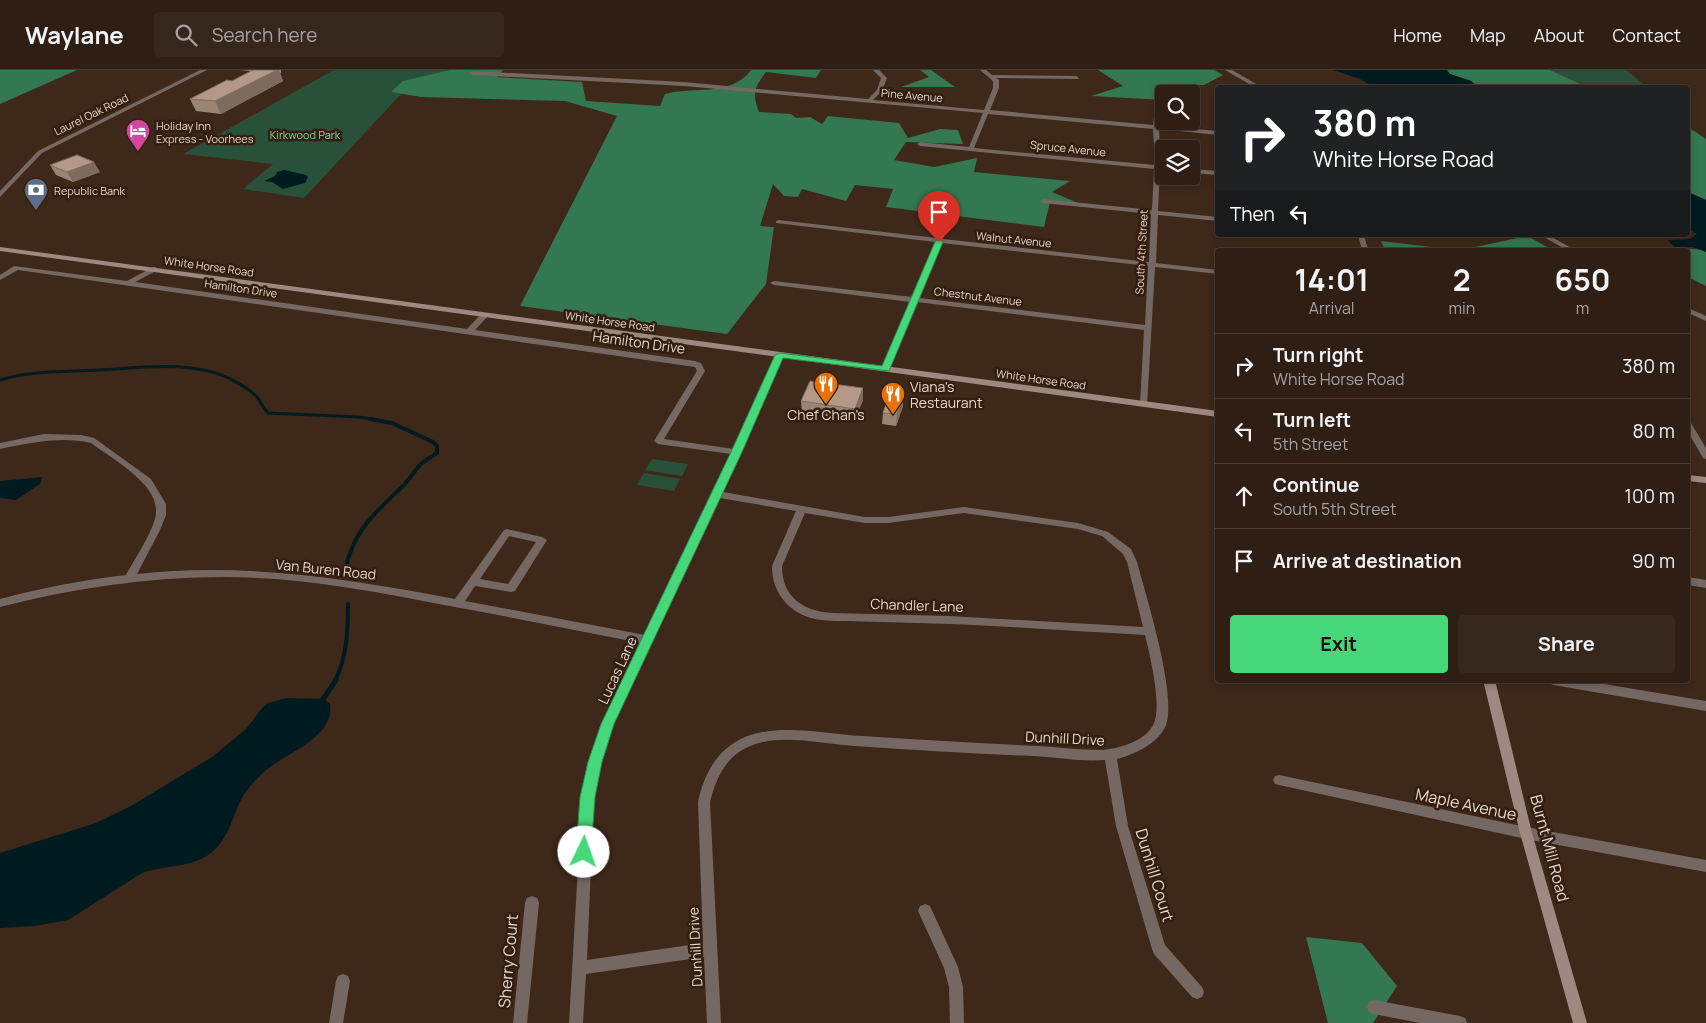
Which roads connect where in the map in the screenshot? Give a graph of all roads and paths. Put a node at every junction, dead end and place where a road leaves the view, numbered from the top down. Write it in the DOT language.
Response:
graph roads {
  1 [pos="204,70"];
  2 [pos="876,70"];
  3 [pos="983,70"];
  4 [pos="1228,70"];
  5 [pos="610,72"];
  6 [pos="472,73"];
  7 [pos="993,76"];
  8 [pos="1077,78"];
  9 [pos="604,80"];
  10 [pos="1256,85"];
  11 [pos="870,101"];
  12 [pos="986,111"];
  13 [pos="1155,127"];
  14 [pos="1187,130"];
  15 [pos="1215,133"];
  16 [pos="920,144"];
  17 [pos="971,149"];
  18 [pos="1155,167"];
  19 [pos="1200,171"];
  20 [pos="1215,173"];
  21 [pos="1158,185"];
  22 [pos="0,195"];
  23 [pos="1043,201"];
  24 [pos="1154,212"];
  25 [pos="949,217"];
  26 [pos="1215,219"];
  27 [pos="778,222"];
  28 [pos="1548,237"];
  29 [pos="939,242"];
  30 [pos="1568,248"];
  31 [pos="0,249"];
  32 [pos="1152,264"];
  33 [pos="152,269"];
  34 [pos="1215,272"];
  35 [pos="0,278"];
  36 [pos="129,283"];
  37 [pos="774,283"];
  38 [pos="915,299"];
  39 [pos="1690,311"];
  40 [pos="485,315"];
  41 [pos="1706,319"];
  42 [pos="1149,328"];
  43 [pos="469,332"];
  44 [pos="780,355"];
  45 [pos="885,369"];
  46 [pos="1144,404"];
  47 [pos="1215,414"];
  48 [pos="1690,428"];
  49 [pos="0,446"];
  50 [pos="737,452"];
  51 [pos="1706,456"];
  52 [pos="1690,478"];
  53 [pos="1706,480"];
  54 [pos="717,494"];
  55 [pos="802,509"];
  56 [pos="129,579"];
  57 [pos="1690,581"];
  58 [pos="472,582"];
  59 [pos="1706,584"];
  60 [pos="0,603"];
  61 [pos="458,604"];
  62 [pos="1148,630"];
  63 [pos="647,640"];
  64 [pos="1490,683"];
  65 [pos="1571,683"];
  66 [pos="1706,706"];
  67 [pos="1110,755"];
  68 [pos="1280,780"];
  69 [pos="1526,833"];
  70 [pos="1706,866"];
  71 [pos="532,903"];
  72 [pos="925,911"];
  73 [pos="710,949"];
  74 [pos="579,968"];
  75 [pos="343,981"];
  76 [pos="1197,992"];
  77 [pos="1374,1007"];
  78 [pos="336,1023"];
  79 [pos="520,1023"];
  80 [pos="576,1023"];
  81 [pos="714,1023"];
  82 [pos="957,1023"];
  83 [pos="1460,1023"];
  84 [pos="1580,1023"];
  1 -- 22 [label="street, Laurel Oak Road"];
  2 -- 11 [label="street"];
  3 -- 7 [label="street"];
  4 -- 10 [label="street"];
  5 -- 9 [label="street"];
  6 -- 9 [label="street, Pine Avenue"];
  7 -- 8 [label="street"];
  7 -- 12 [label="street"];
  9 -- 11 [label="street, Pine Avenue"];
  11 -- 12 [label="street, Pine Avenue"];
  12 -- 13 [label="street, Pine Avenue"];
  12 -- 17 [label="street"];
  14 -- 15 [label="street, Pine Avenue"];
  16 -- 17 [label="street, Spruce Avenue"];
  17 -- 18 [label="street, Spruce Avenue"];
  19 -- 20 [label="street"];
  21 -- 24 [label="street, South 4th Street"];
  23 -- 24 [label="street"];
  24 -- 26 [label="street"];
  24 -- 32 [label="street, South 4th Street"];
  25 -- 29 [label="street"];
  27 -- 29 [label="street, Walnut Avenue"];
  28 -- 30 [label="street"];
  29 -- 32 [label="street, Walnut Avenue"];
  29 -- 38 [label="street"];
  31 -- 33 [label="main road, White Horse Road"];
  32 -- 34 [label="street, Walnut Avenue"];
  32 -- 42 [label="street, South 4th Street"];
  33 -- 36 [label="street"];
  33 -- 40 [label="main road, White Horse Road"];
  35 -- 36 [label="street, Hamilton Drive"];
  36 -- 43 [label="street, Hamilton Drive"];
  37 -- 38 [label="street, Chestnut Avenue"];
  38 -- 42 [label="street, Chestnut Avenue"];
  38 -- 45 [label="street"];
  39 -- 41 [label="street"];
  40 -- 43 [label="street"];
  40 -- 44 [label="main road, White Horse Road"];
  42 -- 46 [label="street, South 4th Street"];
  43 -- 50 [label="street, Hamilton Drive"];
  44 -- 45 [label="main road, White Horse Road"];
  44 -- 50 [label="street, Lucas Lane"];
  45 -- 46 [label="main road, White Horse Road"];
  46 -- 47 [label="main road, White Horse Road"];
  48 -- 51 [label="street"];
  49 -- 56 [label="street"];
  50 -- 54 [label="street, Lucas Lane"];
  52 -- 53 [label="main road"];
  54 -- 55 [label="street, Dunhill Drive"];
  54 -- 63 [label="street, Lucas Lane"];
  55 -- 62 [label="street, Dunhill Drive"];
  55 -- 62 [label="street, Chandler Lane"];
  56 -- 60 [label="street, Van Buren Road"];
  56 -- 61 [label="street, Van Buren Road"];
  57 -- 59 [label="street"];
  58 -- 58 [label="street"];
  58 -- 61 [label="street"];
  61 -- 63 [label="street, Van Buren Road"];
  62 -- 67 [label="street, Dunhill Drive"];
  63 -- 74 [label="street, Lucas Lane"];
  64 -- 69 [label="main road, Burnt Mill Road"];
  65 -- 66 [label="street"];
  67 -- 73 [label="street, Dunhill Drive"];
  67 -- 76 [label="street, Dunhill Court"];
  68 -- 69 [label="street, Maple Avenue"];
  69 -- 70 [label="street, Maple Avenue"];
  69 -- 84 [label="main road, Burnt Mill Road"];
  71 -- 79 [label="street, Sherry Court"];
  72 -- 82 [label="street"];
  73 -- 74 [label="street"];
  73 -- 81 [label="street, Dunhill Drive"];
  74 -- 80 [label="street, Lucas Lane"];
  75 -- 78 [label="street"];
  77 -- 83 [label="street"];
}
